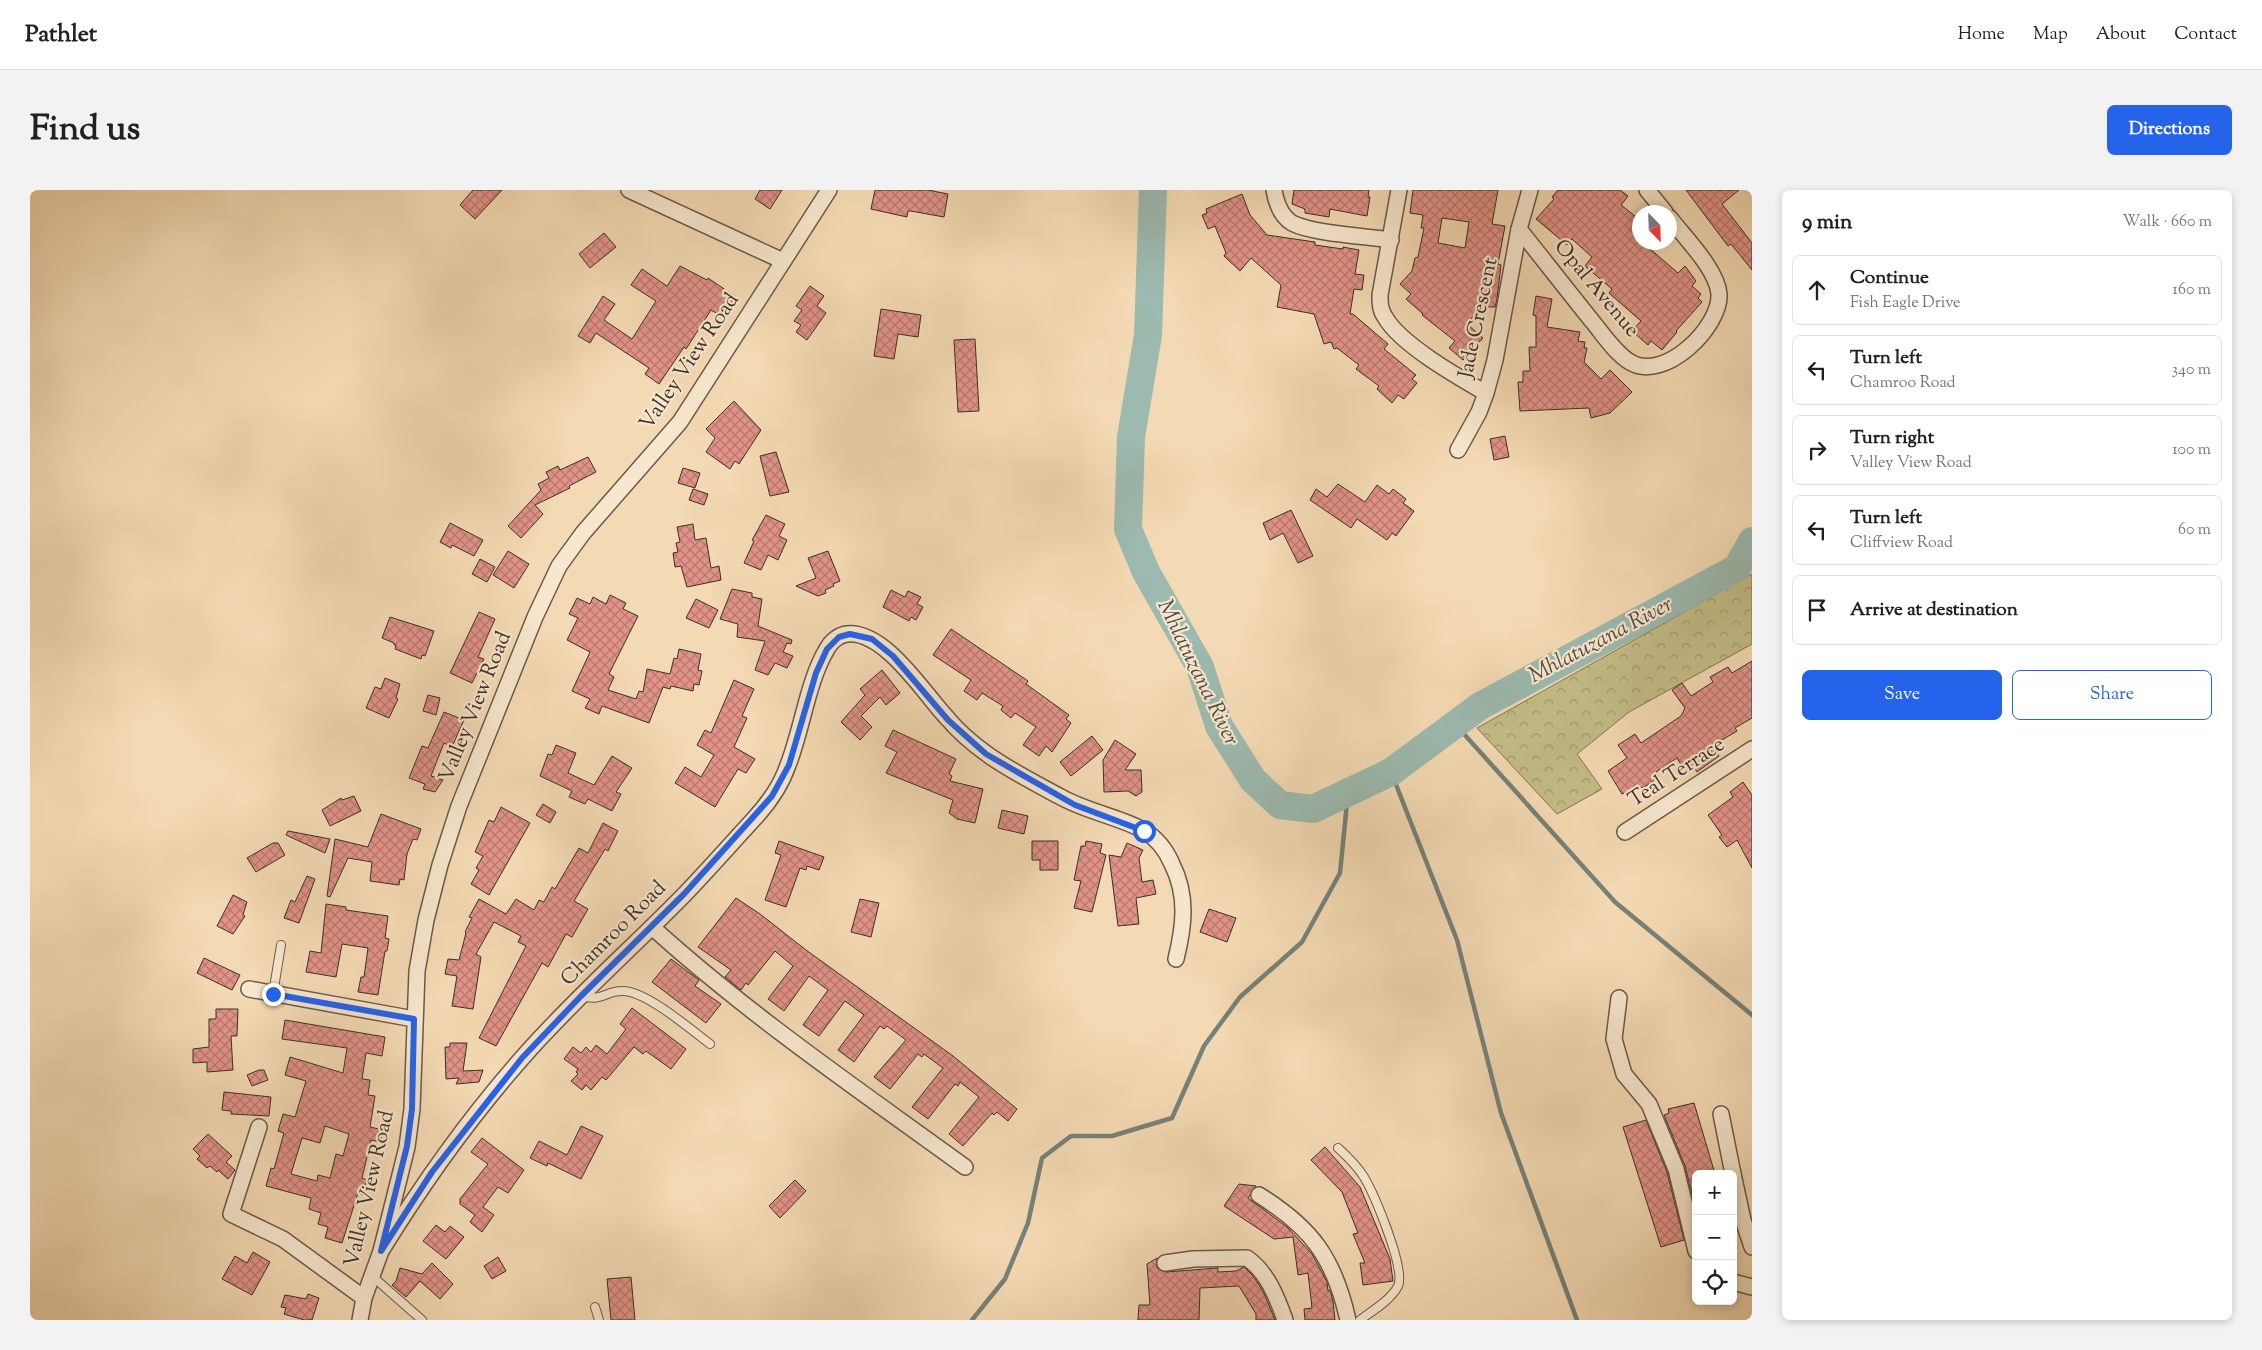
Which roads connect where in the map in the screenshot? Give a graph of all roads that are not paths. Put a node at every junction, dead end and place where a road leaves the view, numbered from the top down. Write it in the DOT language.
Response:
graph roads {
  1 [pos="629,190"];
  2 [pos="829,190"];
  3 [pos="1274,190"];
  4 [pos="1399,190"];
  5 [pos="1530,190"];
  6 [pos="1646,190"];
  7 [pos="1659,205"];
  8 [pos="1677,227"];
  9 [pos="1519,228"];
  10 [pos="1392,240"];
  11 [pos="782,261"];
  12 [pos="1486,393"];
  13 [pos="1458,450"];
  14 [pos="1752,749"];
  15 [pos="1624,832"];
  16 [pos="652,927"];
  17 [pos="281,945"];
  18 [pos="1176,959"];
  19 [pos="249,988"];
  20 [pos="273,994"];
  21 [pos="581,996"];
  22 [pos="1619,998"];
  23 [pos="414,1019"];
  24 [pos="710,1044"];
  25 [pos="1721,1114"];
  26 [pos="259,1127"];
  27 [pos="1338,1148"];
  28 [pos="965,1167"];
  29 [pos="1732,1170"];
  30 [pos="1737,1192"];
  31 [pos="1259,1195"];
  32 [pos="1692,1235"];
  33 [pos="1752,1247"];
  34 [pos="381,1251"];
  35 [pos="1165,1263"];
  36 [pos="372,1276"];
  37 [pos="1737,1283"];
  38 [pos="1752,1287"];
  39 [pos="364,1298"];
  40 [pos="595,1307"];
  41 [pos="360,1320"];
  42 [pos="422,1320"];
  43 [pos="599,1320"];
  44 [pos="1285,1320"];
  45 [pos="1348,1320"];
  46 [pos="1360,1320"];
  1 -- 11 [label="street"];
  2 -- 11 [label="street, Valley View Road"];
  3 -- 10 [label="street"];
  4 -- 10 [label="street"];
  5 -- 9 [label="street, Jade Crescent"];
  6 -- 7 [label="street"];
  8 -- 9 [label="street, Opal Avenue"];
  9 -- 12 [label="street, Jade Crescent"];
  10 -- 12 [label="street"];
  11 -- 23 [label="street, Valley View Road"];
  12 -- 13 [label="street, Jade Crescent"];
  14 -- 15 [label="street, Teal Terrace"];
  16 -- 18 [label="street, Chamroo Road"];
  16 -- 21 [label="street, Chamroo Road"];
  16 -- 28 [label="street"];
  17 -- 20 [label="lane"];
  19 -- 20 [label="street"];
  20 -- 23 [label="street"];
  21 -- 24 [label="lane"];
  21 -- 34 [label="street, Chamroo Road"];
  22 -- 32 [label="street"];
  23 -- 34 [label="street, Valley View Road"];
  25 -- 29 [label="street"];
  26 -- 39 [label="street"];
  27 -- 46 [label="lane"];
  30 -- 33 [label="street"];
  31 -- 45 [label="street"];
  34 -- 36 [label="street, Valley View Road"];
  35 -- 44 [label="street"];
  36 -- 39 [label="street, Valley View Road"];
  36 -- 42 [label="lane"];
  37 -- 38 [label="street"];
  39 -- 41 [label="street, Valley View Road"];
  40 -- 43 [label="lane"];
}
